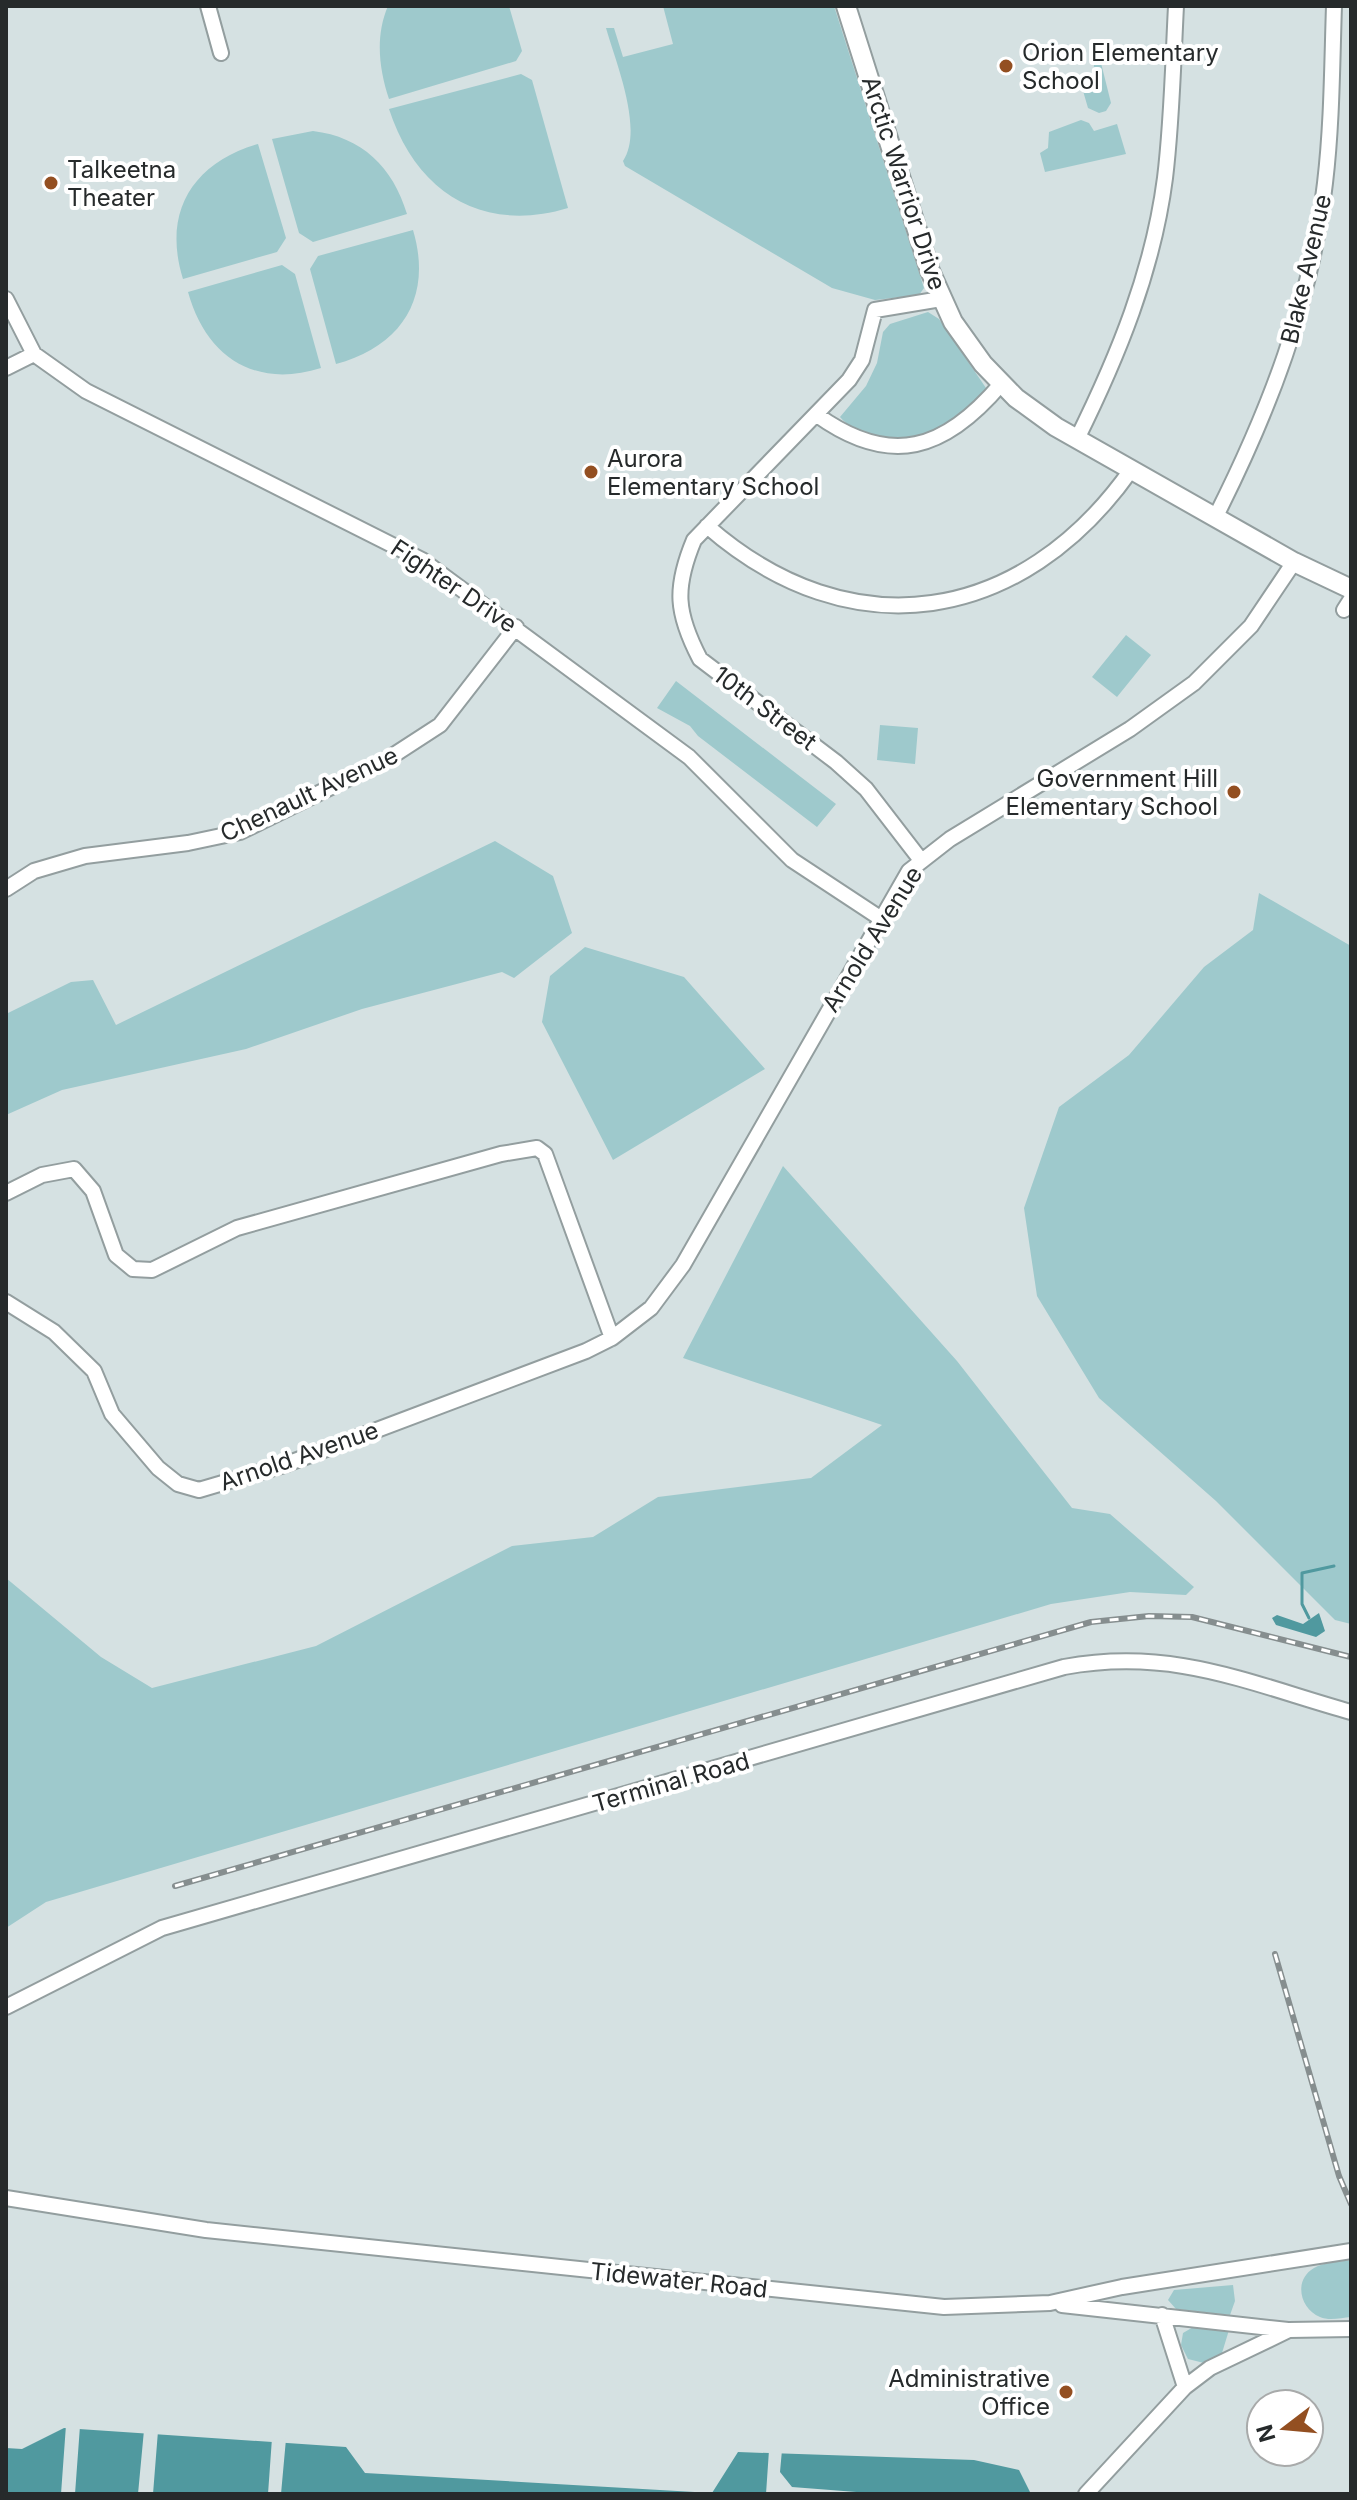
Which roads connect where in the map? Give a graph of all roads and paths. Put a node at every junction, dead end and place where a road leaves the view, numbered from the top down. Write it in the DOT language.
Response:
graph roads {
  1 [pos="208,6"];
  2 [pos="846,6"];
  3 [pos="1176,6"];
  4 [pos="1334,6"];
  5 [pos="221,53"];
  6 [pos="6,299"];
  7 [pos="941,299"];
  8 [pos="34,354"];
  9 [pos="6,368"];
  10 [pos="1001,384"];
  11 [pos="817,415"];
  12 [pos="1077,439"];
  13 [pos="1131,470"];
  14 [pos="1215,518"];
  15 [pos="707,526"];
  16 [pos="1294,562"];
  17 [pos="1349,601"];
  18 [pos="516,627"];
  19 [pos="920,859"];
  20 [pos="6,889"];
  21 [pos="880,918"];
  22 [pos="6,1193"];
  23 [pos="6,1302"];
  24 [pos="612,1338"];
  25 [pos="1351,1712"];
  26 [pos="6,2007"];
  27 [pos="6,2198"];
  28 [pos="1351,2251"];
  29 [pos="1050,2303"];
  30 [pos="1162,2315"];
  31 [pos="1351,2329"];
  32 [pos="1289,2330"];
  33 [pos="1185,2387"];
  34 [pos="1086,2494"];
  1 -- 5 [label="street"];
  2 -- 7 [label="main road, Arctic Warrior Drive"];
  3 -- 12 [label="street"];
  4 -- 14 [label="street, Blake Avenue"];
  6 -- 8 [label="street, Fighter Drive"];
  7 -- 10 [label="main road, Arctic Warrior Drive"];
  7 -- 11 [label="street, 10th Street"];
  8 -- 9 [label="street"];
  8 -- 18 [label="street, Fighter Drive"];
  10 -- 11 [label="street"];
  10 -- 12 [label="main road, Arctic Warrior Drive"];
  11 -- 15 [label="street, 10th Street"];
  12 -- 13 [label="main road, Arctic Warrior Drive"];
  13 -- 14 [label="main road, Arctic Warrior Drive"];
  13 -- 15 [label="street"];
  14 -- 16 [label="main road, Arctic Warrior Drive"];
  15 -- 19 [label="street, 10th Street"];
  16 -- 17 [label="main road, Arctic Warrior Drive"];
  16 -- 19 [label="street, Arnold Avenue"];
  18 -- 20 [label="street, Chenault Avenue"];
  18 -- 21 [label="street, Fighter Drive"];
  19 -- 21 [label="street, Arnold Avenue"];
  21 -- 24 [label="street, Arnold Avenue"];
  22 -- 24 [label="street"];
  23 -- 24 [label="street, Arnold Avenue"];
  25 -- 26 [label="street, Terminal Road"];
  27 -- 29 [label="street, Tidewater Road"];
  28 -- 29 [label="street, Tidewater Road"];
  29 -- 30 [label="street"];
  30 -- 32 [label="street"];
  30 -- 33 [label="street"];
  31 -- 32 [label="street"];
  32 -- 33 [label="street"];
  33 -- 34 [label="street"];
}
